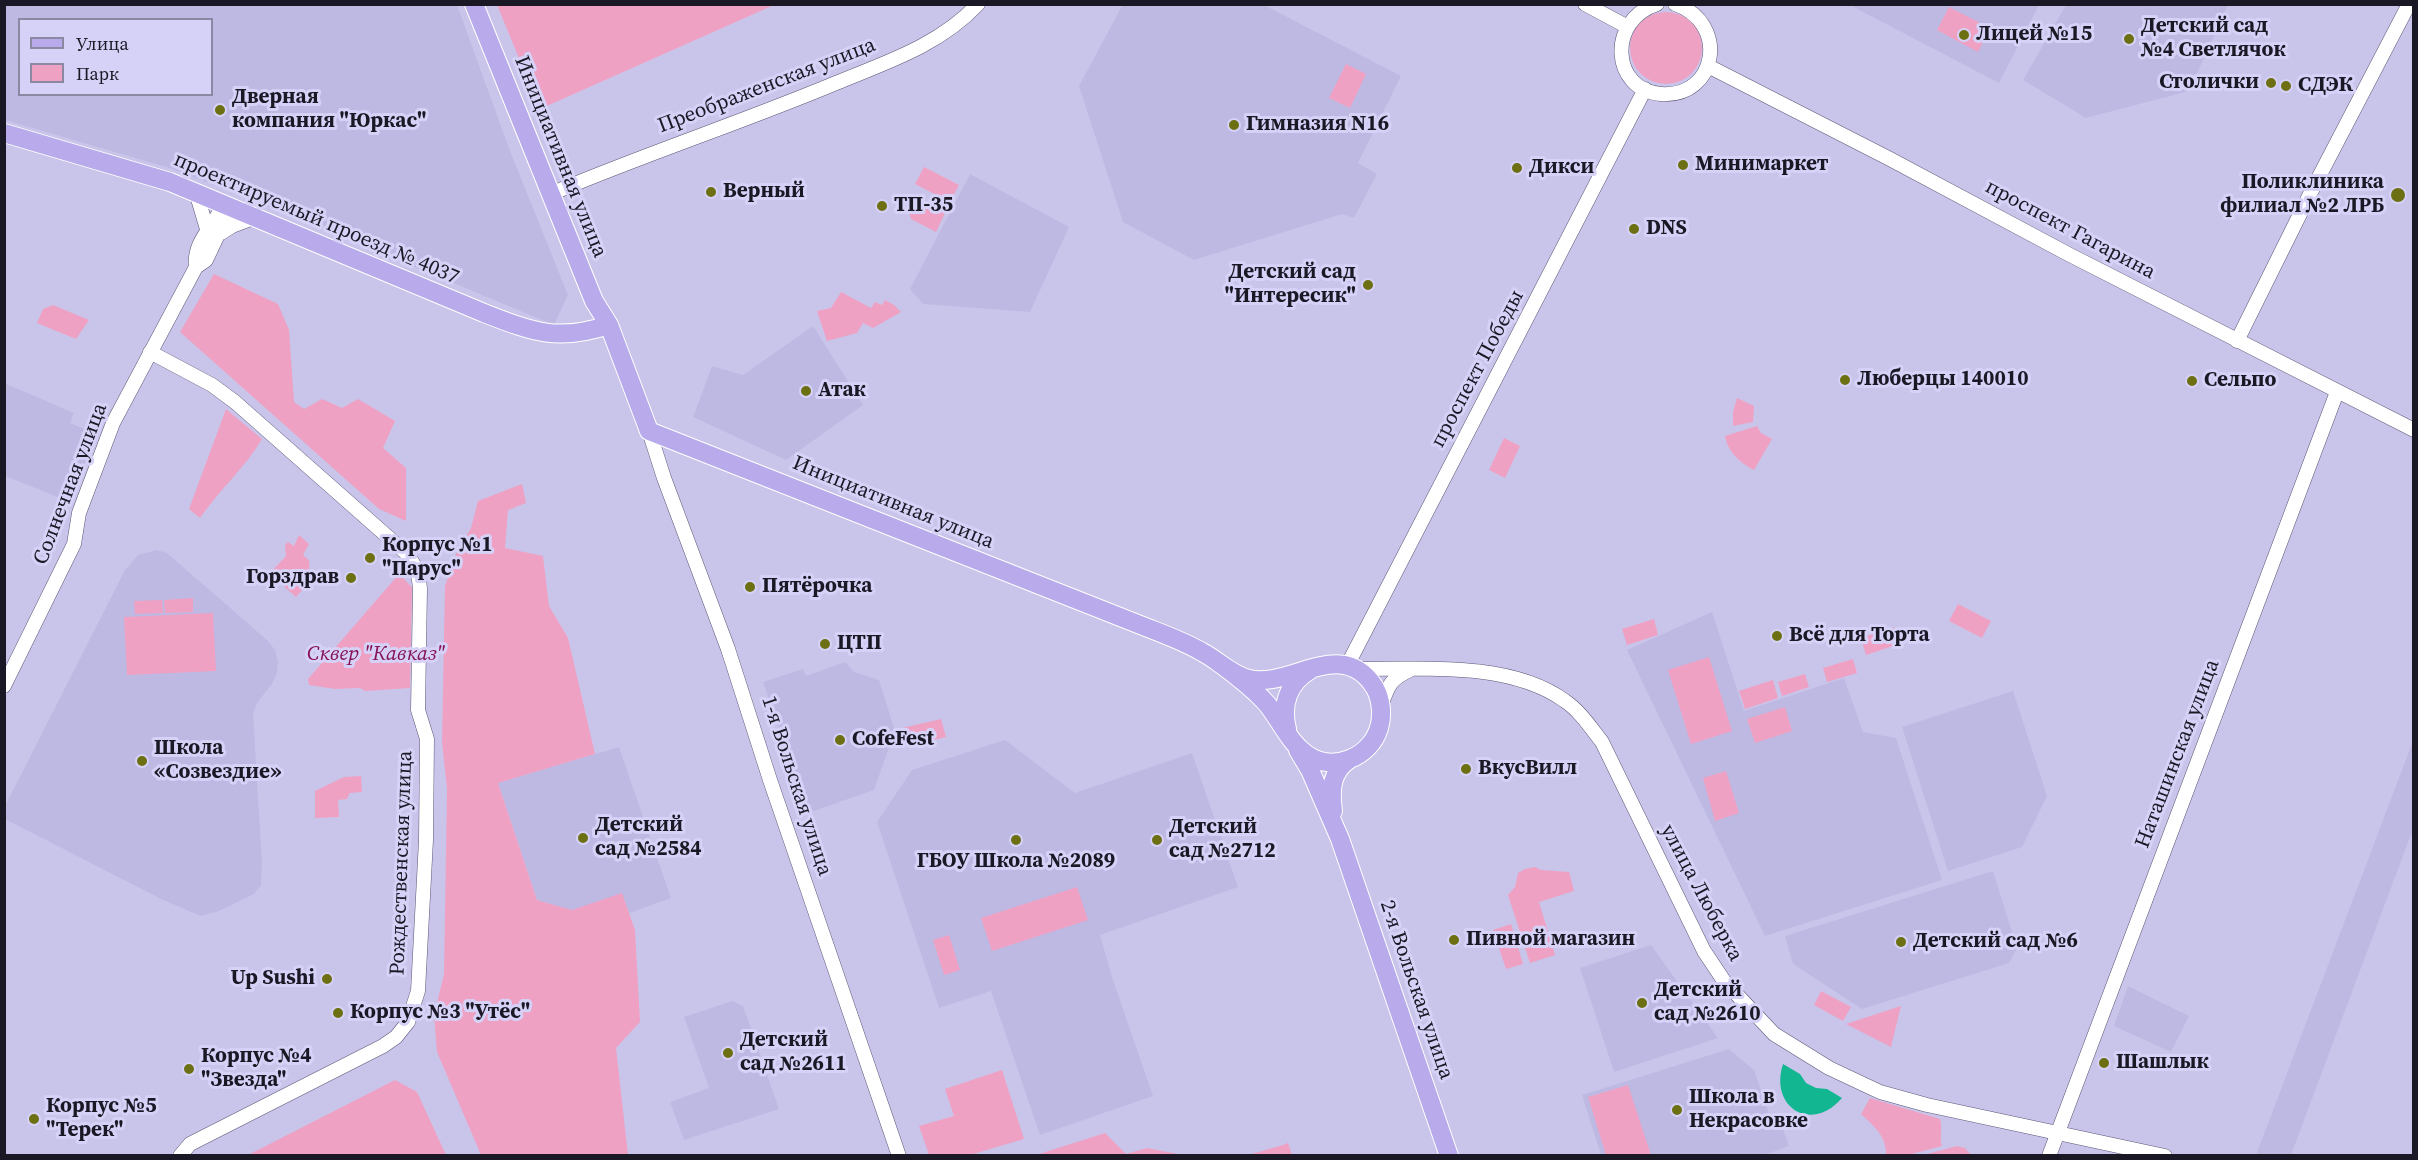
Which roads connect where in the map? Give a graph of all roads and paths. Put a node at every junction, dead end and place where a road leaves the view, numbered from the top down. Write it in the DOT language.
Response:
graph roads {
  1 [pos="474,4"];
  2 [pos="485,4"];
  3 [pos="978,4"];
  4 [pos="1586,4"];
  5 [pos="1657,4"];
  6 [pos="2409,4"];
  7 [pos="1683,6"];
  8 [pos="1626,26"];
  9 [pos="1708,66"];
  10 [pos="1645,89"];
  11 [pos="4,133"];
  12 [pos="560,190"];
  13 [pos="196,192"];
  14 [pos="227,205"];
  15 [pos="256,217"];
  16 [pos="214,231"];
  17 [pos="609,325"];
  18 [pos="2237,341"];
  19 [pos="150,352"];
  20 [pos="2337,392"];
  21 [pos="2414,430"];
  22 [pos="649,431"];
  23 [pos="1222,665"];
  24 [pos="1318,666"];
  25 [pos="1350,668"];
  26 [pos="1412,669"];
  27 [pos="4,686"];
  28 [pos="1380,706"];
  29 [pos="1292,739"];
  30 [pos="1350,759"];
  31 [pos="1340,839"];
  32 [pos="2057,1131"];
  33 [pos="180,1155"];
  34 [pos="899,1155"];
  35 [pos="1449,1155"];
  36 [pos="2049,1155"];
  37 [pos="2165,1155"];
  1 -- 17 [label="main road, Инициативная улица"];
  2 -- 12 [label="main road, Инициативная улица"];
  3 -- 12 [label="street, Преображенская улица"];
  4 -- 8 [label="street"];
  5 -- 8 [label="street"];
  6 -- 18 [label="street"];
  7 -- 9 [label="street"];
  8 -- 10 [label="street"];
  9 -- 10 [label="street"];
  9 -- 18 [label="street, проспект Гагарина"];
  10 -- 25 [label="street, проспект Победы"];
  11 -- 13 [label="main road, проектируемый проезд № 4037"];
  12 -- 17 [label="main road, Инициативная улица"];
  13 -- 14 [label="main road, проектируемый проезд № 4037"];
  13 -- 16 [label="street"];
  14 -- 15 [label="main road, проектируемый проезд № 4037"];
  14 -- 16 [label="street, Солнечная улица"];
  15 -- 16 [label="street"];
  15 -- 17 [label="main road, проектируемый проезд № 4037"];
  16 -- 19 [label="street, Солнечная улица"];
  17 -- 22 [label="main road, Инициативная улица"];
  18 -- 20 [label="street, проспект Гагарина"];
  19 -- 27 [label="street, Солнечная улица"];
  19 -- 33 [label="street, Рождественская улица"];
  20 -- 21 [label="street, проспект Гагарина"];
  20 -- 32 [label="street, Наташинская улица"];
  22 -- 23 [label="main road, Инициативная улица"];
  22 -- 34 [label="street, 1-я Вольская улица"];
  23 -- 24 [label="main road, Инициативная улица"];
  23 -- 29 [label="main road, Инициативная улица"];
  24 -- 25 [label="main road, Инициативная улица"];
  24 -- 29 [label="main road"];
  25 -- 26 [label="street, улица Люберка"];
  25 -- 28 [label="main road"];
  26 -- 28 [label="street"];
  26 -- 32 [label="street, улица Люберка"];
  28 -- 30 [label="main road"];
  29 -- 30 [label="main road, Инициативная улица"];
  29 -- 31 [label="main road, 2-я Вольская улица"];
  30 -- 31 [label="main road, 2-я Вольская улица"];
  31 -- 35 [label="main road, 2-я Вольская улица"];
  32 -- 36 [label="street, Наташинская улица"];
  32 -- 37 [label="street, улица Люберка"];
}
